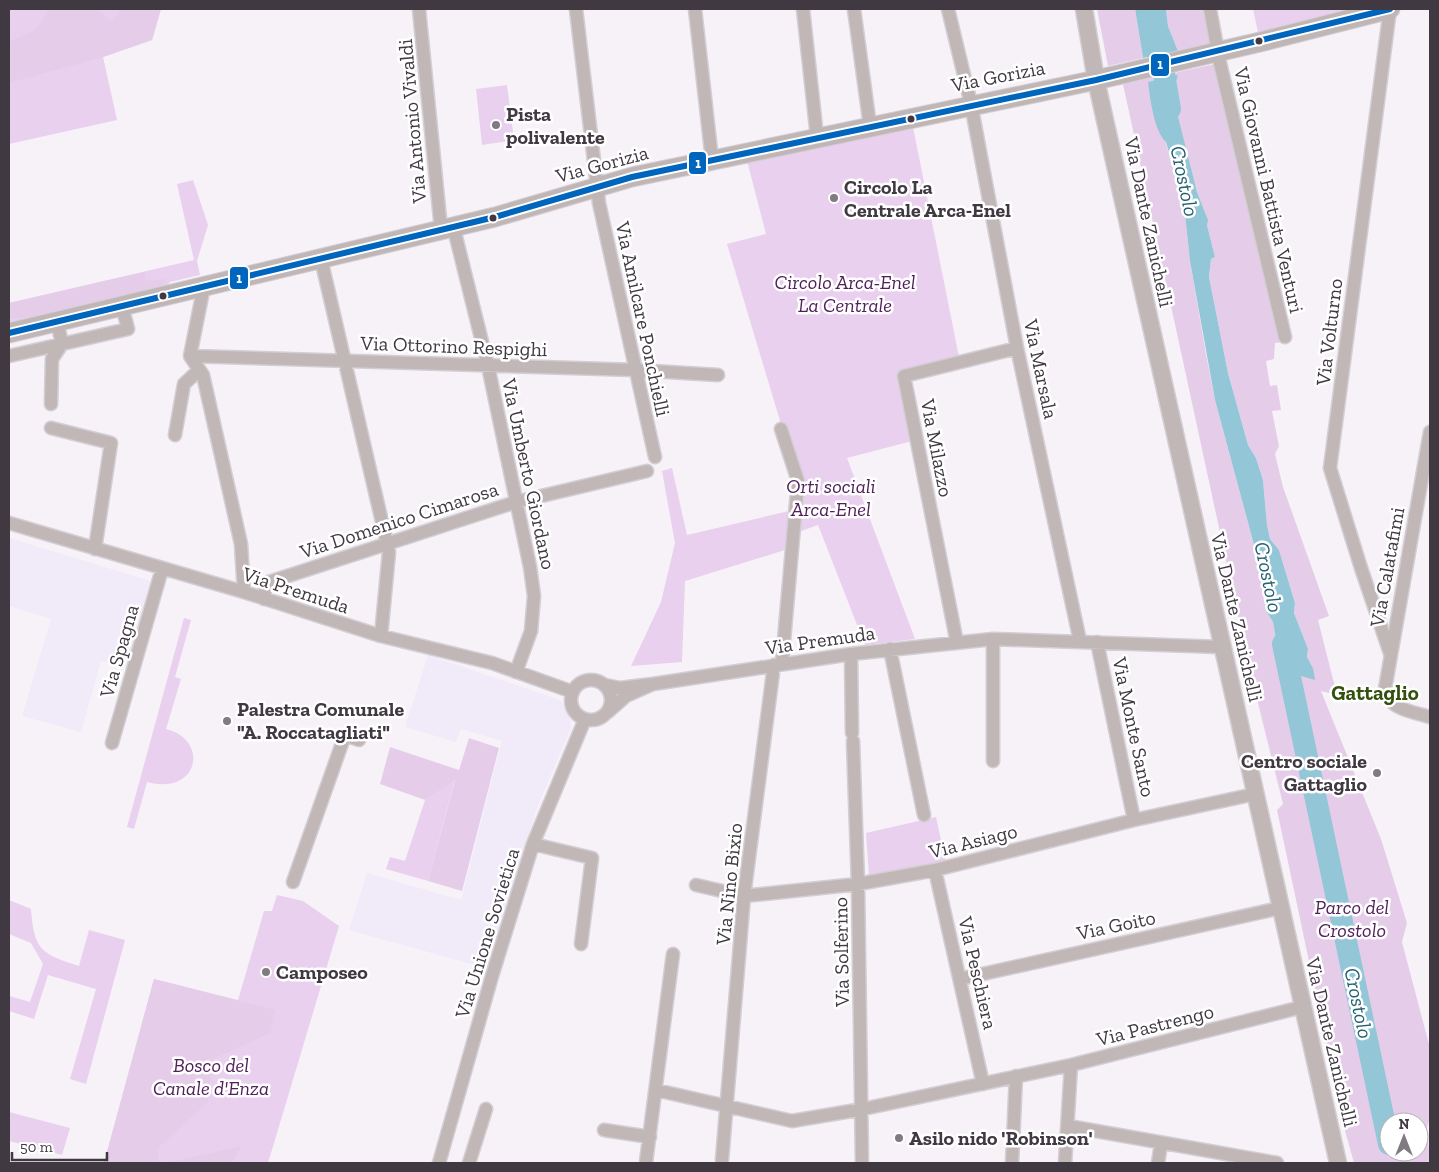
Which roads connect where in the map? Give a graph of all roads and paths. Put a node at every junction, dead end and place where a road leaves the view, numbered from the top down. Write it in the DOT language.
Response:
graph roads {
  1 [pos="420,9"];
  2 [pos="576,9"];
  3 [pos="695,9"];
  4 [pos="803,9"];
  5 [pos="854,9"];
  6 [pos="948,9"];
  7 [pos="1084,9"];
  8 [pos="1210,9"];
  9 [pos="1390,9"];
  10 [pos="1218,52"];
  11 [pos="1096,80"];
  12 [pos="971,104"];
  13 [pos="870,126"];
  14 [pos="817,137"];
  15 [pos="712,160"];
  16 [pos="597,189"];
  17 [pos="447,227"];
  18 [pos="321,259"];
  19 [pos="204,286"];
  20 [pos="122,306"];
  21 [pos="57,321"];
  22 [pos="11,332"];
  23 [pos="1285,337"];
  24 [pos="62,344"];
  25 [pos="1017,348"];
  26 [pos="11,355"];
  27 [pos="190,356"];
  28 [pos="346,361"];
  29 [pos="488,366"];
  30 [pos="199,370"];
  31 [pos="635,370"];
  32 [pos="718,375"];
  33 [pos="51,404"];
  34 [pos="51,428"];
  35 [pos="781,429"];
  36 [pos="1430,432"];
  37 [pos="175,436"];
  38 [pos="655,457"];
  39 [pos="647,471"];
  40 [pos="516,502"];
  41 [pos="9,523"];
  42 [pos="387,543"];
  43 [pos="95,549"];
  44 [pos="162,569"];
  45 [pos="244,592"];
  46 [pos="264,599"];
  47 [pos="381,636"];
  48 [pos="994,639"];
  49 [pos="1080,641"];
  50 [pos="1097,642"];
  51 [pos="956,643"];
  52 [pos="1221,647"];
  53 [pos="890,649"];
  54 [pos="1390,652"];
  55 [pos="851,654"];
  56 [pos="778,664"];
  57 [pos="516,672"];
  58 [pos="653,684"];
  59 [pos="605,685"];
  60 [pos="572,692"];
  61 [pos="608,712"];
  62 [pos="1430,717"];
  63 [pos="585,719"];
  64 [pos="359,740"];
  65 [pos="112,743"];
  66 [pos="994,762"];
  67 [pos="1255,794"];
  68 [pos="924,815"];
  69 [pos="1134,820"];
  70 [pos="533,844"];
  71 [pos="935,870"];
  72 [pos="293,882"];
  73 [pos="858,884"];
  74 [pos="696,885"];
  75 [pos="744,896"];
  76 [pos="1280,908"];
  77 [pos="581,944"];
  78 [pos="673,954"];
  79 [pos="960,979"];
  80 [pos="1302,1007"];
  81 [pos="1071,1065"];
  82 [pos="1016,1076"];
  83 [pos="983,1084"];
  84 [pos="656,1090"];
  85 [pos="728,1108"];
  86 [pos="486,1109"];
  87 [pos="863,1109"];
  88 [pos="1068,1126"];
  89 [pos="604,1130"];
  90 [pos="650,1137"];
  91 [pos="1161,1144"];
  92 [pos="722,1160"];
  93 [pos="646,1162"];
  94 [pos="1252,1162"];
  95 [pos="442,1163"];
  96 [pos="469,1163"];
  97 [pos="862,1163"];
  98 [pos="1012,1163"];
  99 [pos="1066,1163"];
  100 [pos="1158,1163"];
  101 [pos="1277,1163"];
  102 [pos="1338,1163"];
  1 -- 17 [label="street, Via Antonio Vivaldi"];
  2 -- 16 [label="street, Via Amilcare Ponchielli"];
  3 -- 15 [label="street"];
  4 -- 14 [label="street"];
  5 -- 13 [label="street"];
  6 -- 12 [label="street, Via Marsala"];
  7 -- 11 [label="street, Via Dante Zanichelli"];
  8 -- 10 [label="street, Via Giovanni Battista Venturi"];
  9 -- 10 [label="main road, Via Gorizia"];
  9 -- 54 [label="street, Via Volturno"];
  10 -- 11 [label="main road, Via Gorizia"];
  10 -- 23 [label="street, Via Giovanni Battista Venturi"];
  11 -- 12 [label="main road, Via Gorizia"];
  11 -- 52 [label="street, Via Dante Zanichelli"];
  12 -- 13 [label="main road, Via Gorizia"];
  12 -- 25 [label="street, Via Marsala"];
  13 -- 14 [label="main road, Via Gorizia"];
  14 -- 15 [label="main road, Via Gorizia"];
  15 -- 16 [label="main road, Via Gorizia"];
  16 -- 17 [label="main road, Via Gorizia"];
  16 -- 31 [label="street, Via Amilcare Ponchielli"];
  17 -- 18 [label="main road, Via Gorizia"];
  17 -- 29 [label="street, Via Umberto Giordano"];
  18 -- 19 [label="main road, Via Gorizia"];
  18 -- 28 [label="street"];
  19 -- 20 [label="main road, Via Gorizia"];
  19 -- 27 [label="street"];
  20 -- 21 [label="main road, Via Gorizia"];
  20 -- 24 [label="street, Via Gorizia"];
  21 -- 22 [label="main road, Via Gorizia"];
  21 -- 24 [label="street"];
  22 -- 26 [label="street, Via Gorizia"];
  24 -- 26 [label="street, Via Gorizia"];
  24 -- 33 [label="street"];
  25 -- 49 [label="street, Via Marsala"];
  25 -- 51 [label="street, Via Milazzo"];
  27 -- 28 [label="street, Via Ottorino Respighi"];
  27 -- 30 [label="street"];
  28 -- 29 [label="street, Via Ottorino Respighi"];
  28 -- 42 [label="street"];
  29 -- 31 [label="street, Via Ottorino Respighi"];
  29 -- 40 [label="street, Via Umberto Giordano"];
  30 -- 37 [label="street"];
  30 -- 45 [label="street"];
  31 -- 32 [label="street, Via Ottorino Respighi"];
  31 -- 38 [label="street, Via Amilcare Ponchielli"];
  34 -- 43 [label="street"];
  35 -- 56 [label="street, Via Nino Bixio"];
  36 -- 54 [label="street, Via Calatafimi"];
  39 -- 40 [label="street, Via Domenico Cimarosa"];
  40 -- 42 [label="street, Via Domenico Cimarosa"];
  40 -- 57 [label="street, Via Umberto Giordano"];
  41 -- 43 [label="street, Via Premuda"];
  42 -- 46 [label="street, Via Domenico Cimarosa"];
  42 -- 47 [label="street"];
  43 -- 44 [label="street, Via Premuda"];
  44 -- 45 [label="street, Via Premuda"];
  44 -- 65 [label="street, Via Spagna"];
  45 -- 46 [label="street, Via Premuda"];
  46 -- 47 [label="street, Via Premuda"];
  47 -- 57 [label="street, Via Premuda"];
  48 -- 49 [label="street, Via Premuda"];
  48 -- 51 [label="street, Via Premuda"];
  48 -- 66 [label="street"];
  49 -- 50 [label="street, Via Premuda"];
  50 -- 52 [label="street, Via Premuda"];
  50 -- 69 [label="street, Via Monte Santo"];
  51 -- 53 [label="street, Via Premuda"];
  52 -- 67 [label="street, Via Dante Zanichelli"];
  53 -- 55 [label="street, Via Premuda"];
  53 -- 68 [label="street"];
  54 -- 62 [label="street, Via Calatafimi"];
  55 -- 56 [label="street, Via Premuda"];
  55 -- 73 [label="street, Via Solferino"];
  56 -- 58 [label="street, Via Premuda"];
  56 -- 75 [label="street, Via Nino Bixio"];
  57 -- 60 [label="street, Via Premuda"];
  58 -- 59 [label="street, Via Premuda"];
  58 -- 61 [label="street, Via Premuda"];
  59 -- 60 [label="street, Via Premuda"];
  59 -- 61 [label="street"];
  60 -- 63 [label="street"];
  61 -- 63 [label="street, Via Premuda"];
  63 -- 70 [label="street, Via Unione Sovietica"];
  64 -- 72 [label="street"];
  67 -- 69 [label="street, Via Asiago"];
  67 -- 76 [label="street, Via Dante Zanichelli"];
  69 -- 71 [label="street, Via Asiago"];
  70 -- 77 [label="street"];
  70 -- 95 [label="street, Via Unione Sovietica"];
  71 -- 73 [label="street, Via Asiago"];
  71 -- 79 [label="street, Via Peschiera"];
  73 -- 75 [label="street, Via Asiago"];
  73 -- 87 [label="street, Via Solferino"];
  74 -- 75 [label="street, Via Asiago"];
  75 -- 85 [label="street, Via Nino Bixio"];
  76 -- 79 [label="street, Via Goito"];
  76 -- 80 [label="street, Via Dante Zanichelli"];
  78 -- 84 [label="street"];
  79 -- 83 [label="street, Via Peschiera"];
  80 -- 81 [label="street, Via Pastrengo"];
  80 -- 102 [label="street, Via Dante Zanichelli"];
  81 -- 82 [label="street, Via Pastrengo"];
  81 -- 88 [label="street"];
  82 -- 83 [label="street, Via Pastrengo"];
  82 -- 98 [label="street"];
  83 -- 87 [label="street, Via Pastrengo"];
  84 -- 85 [label="street"];
  84 -- 90 [label="street"];
  85 -- 87 [label="street, Via Pastrengo"];
  85 -- 92 [label="street, Via Nino Bixio"];
  86 -- 96 [label="street"];
  87 -- 97 [label="street, Via Solferino"];
  88 -- 91 [label="street"];
  88 -- 99 [label="street"];
  89 -- 90 [label="street"];
  90 -- 93 [label="street"];
  91 -- 94 [label="street"];
  91 -- 100 [label="street"];
  94 -- 101 [label="street"];
}
